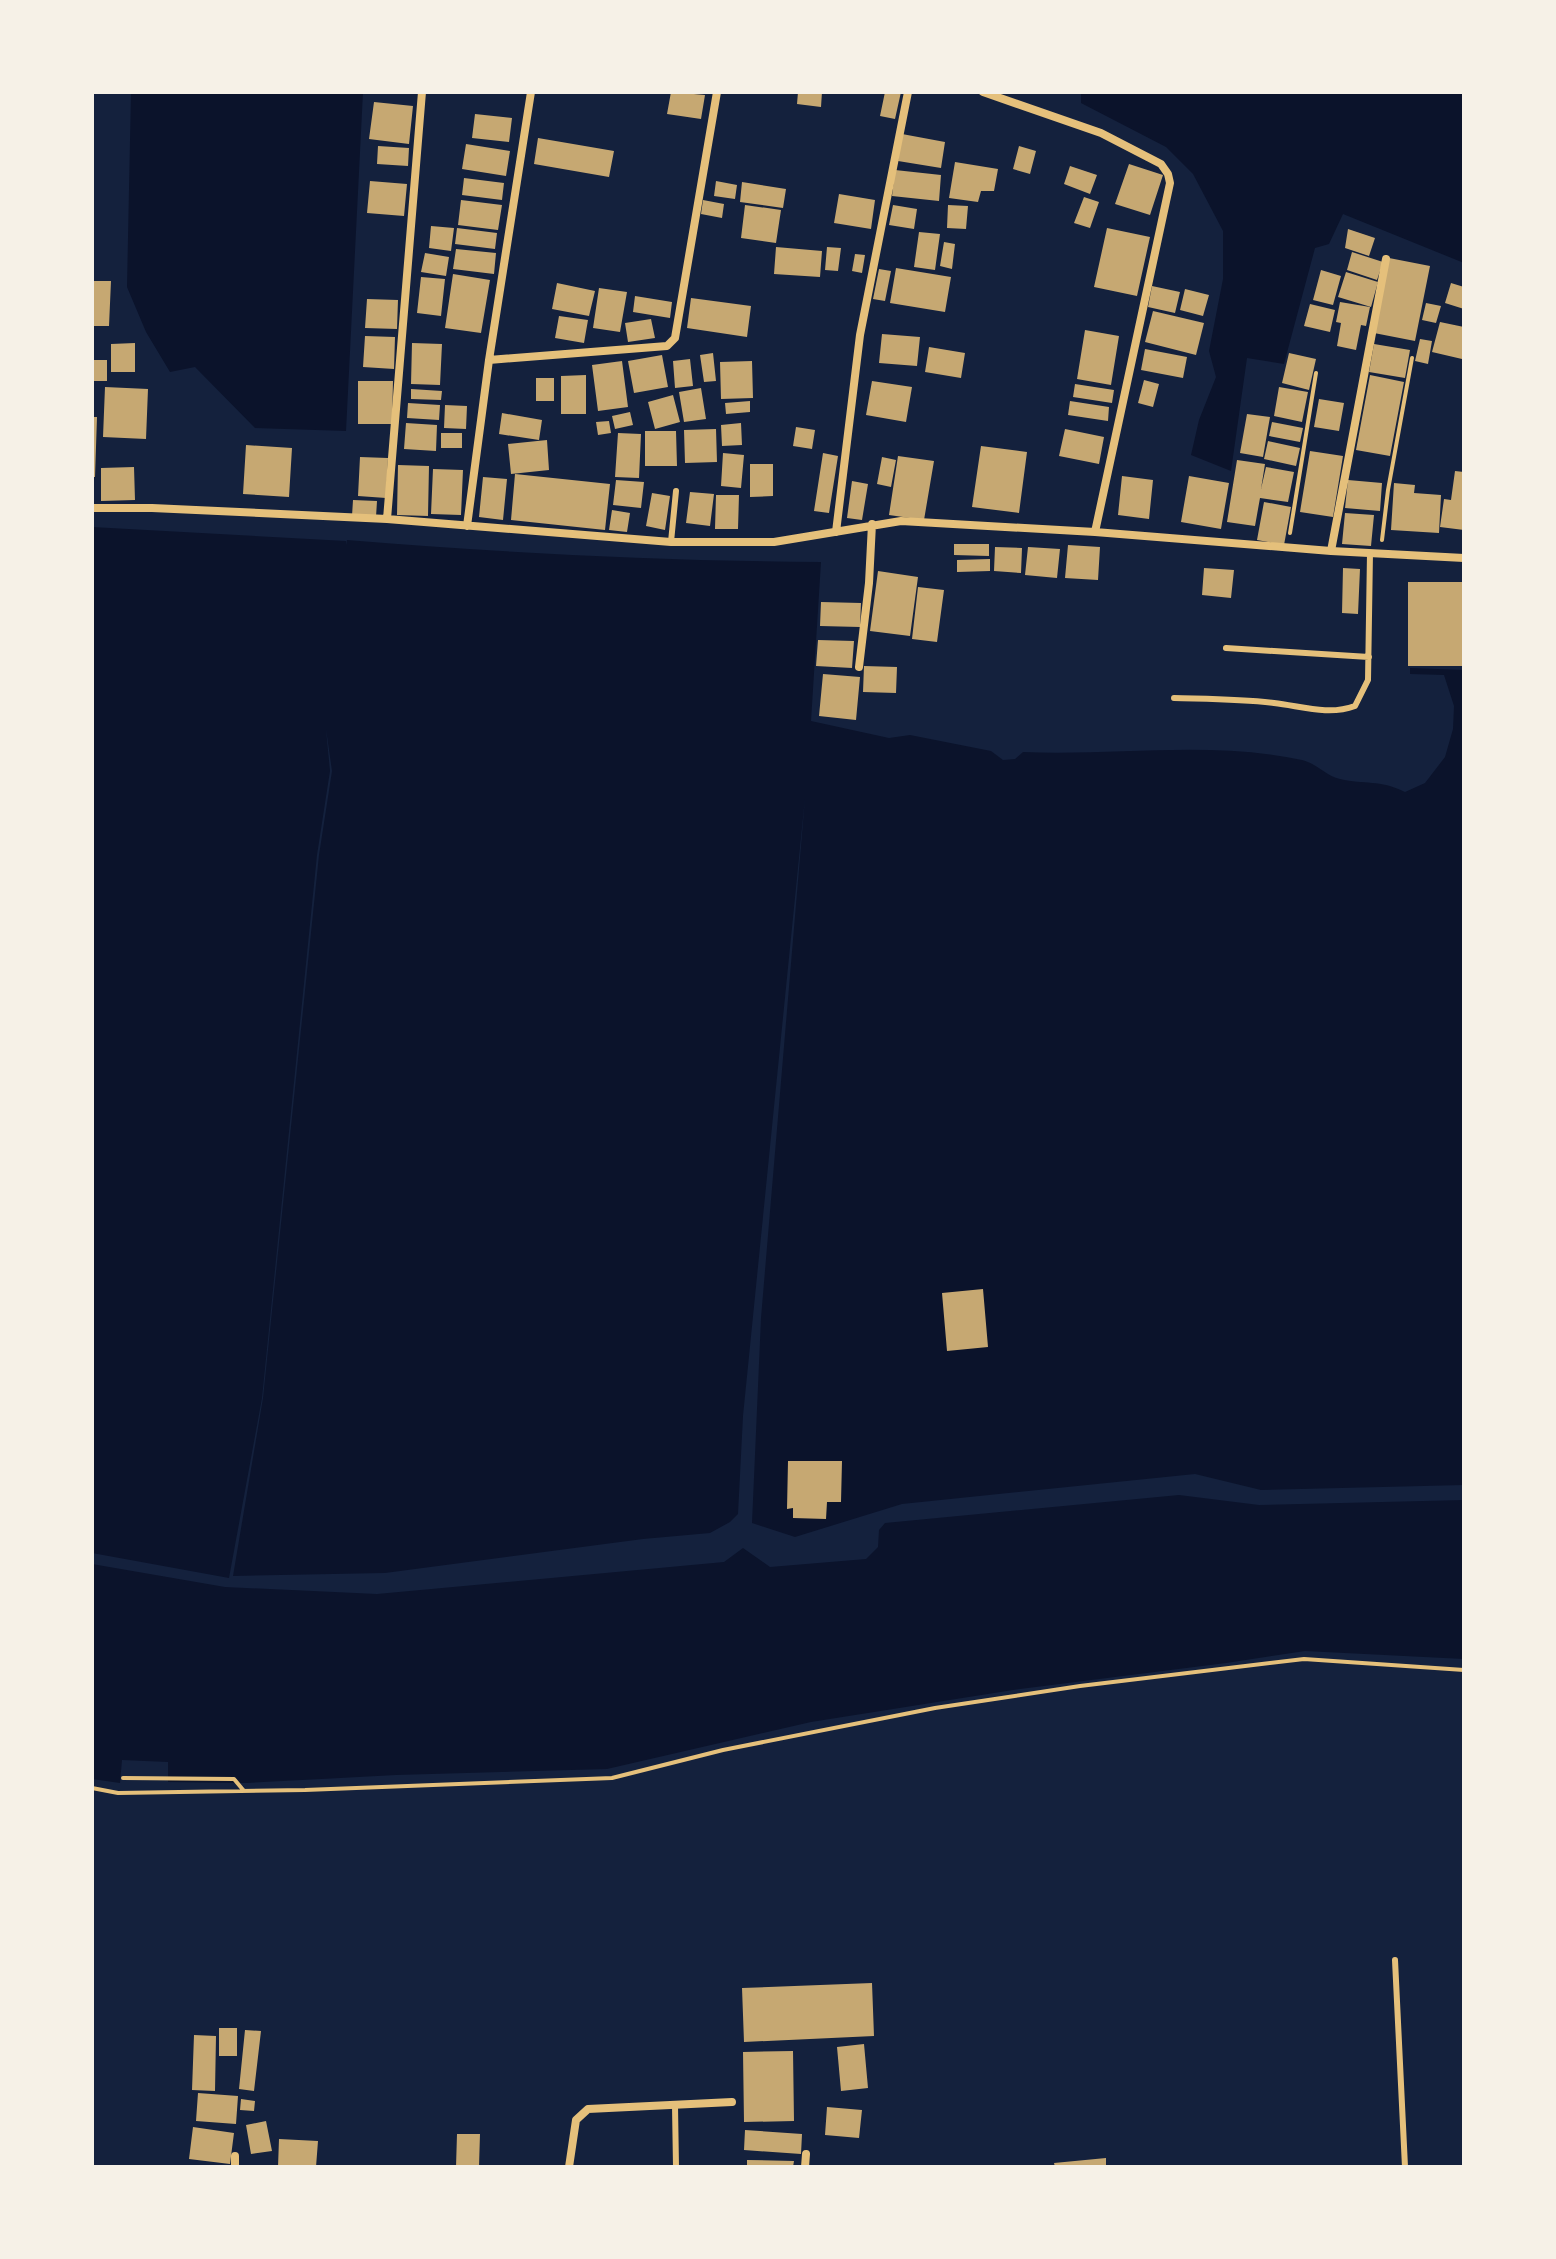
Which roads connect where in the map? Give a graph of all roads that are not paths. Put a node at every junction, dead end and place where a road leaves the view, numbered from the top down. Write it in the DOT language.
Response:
graph roads {
  1 [pos="422,92"];
  2 [pos="531,92"];
  3 [pos="717,92"];
  4 [pos="908,92"];
  5 [pos="983,92"];
  6 [pos="1386,259"];
  7 [pos="489,360"];
  8 [pos="676,491"];
  9 [pos="92,508"];
  10 [pos="387,519"];
  11 [pos="872,524"];
  12 [pos="467,526"];
  13 [pos="836,532"];
  14 [pos="1095,532"];
  15 [pos="671,542"];
  16 [pos="1331,551"];
  17 [pos="1370,553"];
  18 [pos="1464,558"];
  19 [pos="1226,648"];
  20 [pos="1369,657"];
  21 [pos="859,667"];
  22 [pos="1174,698"];
  23 [pos="1395,1960"];
  24 [pos="732,2102"];
  25 [pos="675,2106"];
  26 [pos="806,2154"];
  27 [pos="235,2156"];
  28 [pos="235,2167"];
  29 [pos="569,2167"];
  30 [pos="676,2167"];
  31 [pos="805,2167"];
  32 [pos="1405,2167"];
  1 -- 10 [label="street"];
  2 -- 7 [label="street"];
  3 -- 7 [label="street"];
  4 -- 13 [label="street"];
  5 -- 14 [label="street"];
  6 -- 16 [label="street"];
  7 -- 12 [label="street"];
  8 -- 15 [label="lane"];
  9 -- 10 [label="street"];
  10 -- 12 [label="street"];
  11 -- 13 [label="street"];
  11 -- 14 [label="street"];
  11 -- 21 [label="street"];
  12 -- 15 [label="street"];
  13 -- 15 [label="street"];
  14 -- 16 [label="street"];
  16 -- 17 [label="street"];
  17 -- 18 [label="street"];
  17 -- 20 [label="lane"];
  19 -- 20 [label="lane"];
  20 -- 22 [label="lane"];
  23 -- 32 [label="lane"];
  24 -- 25 [label="street"];
  25 -- 29 [label="street"];
  25 -- 30 [label="lane"];
  26 -- 31 [label="street"];
  27 -- 28 [label="street"];
}
